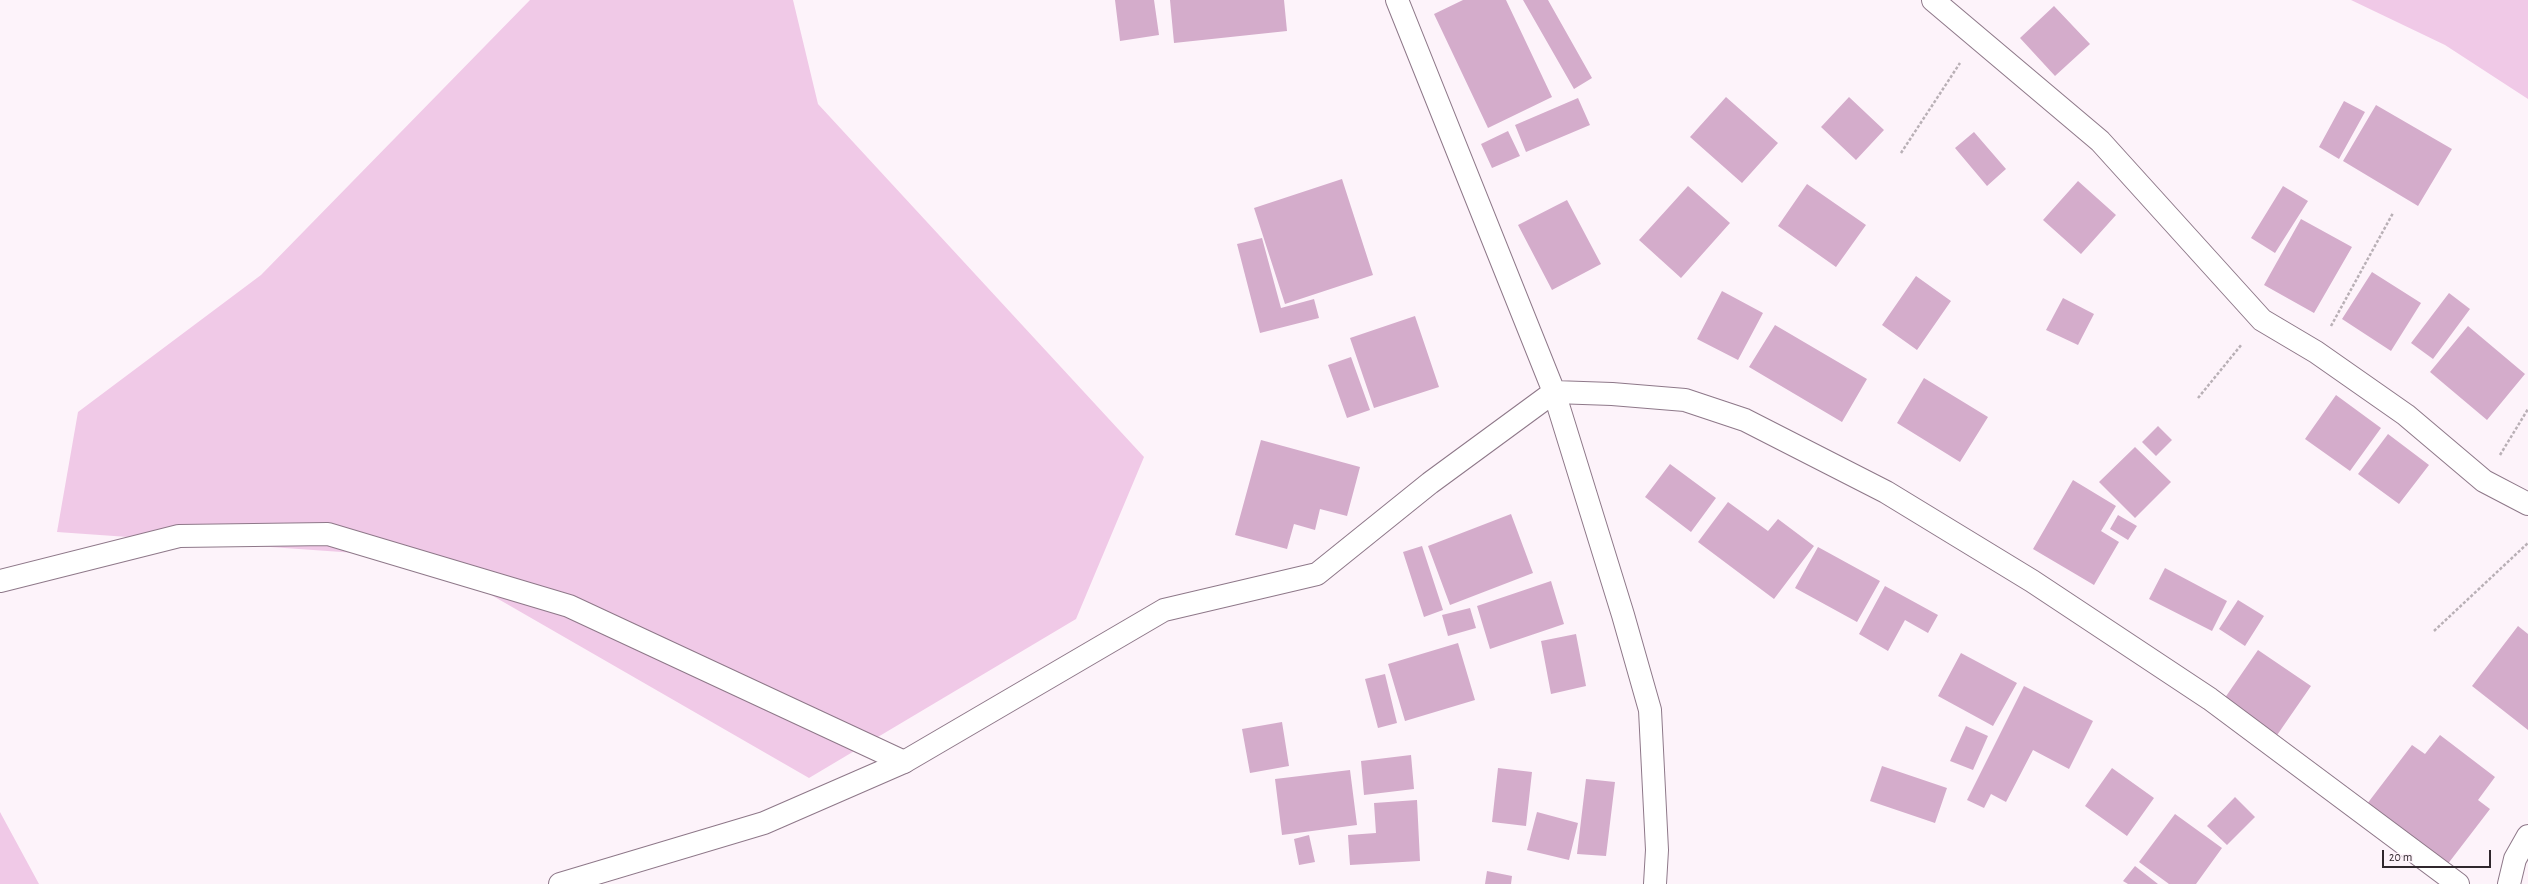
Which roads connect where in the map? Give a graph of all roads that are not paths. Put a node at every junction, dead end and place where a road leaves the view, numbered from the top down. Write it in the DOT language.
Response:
graph roads {
  1 [pos="1397,0"];
  2 [pos="1933,0"];
  3 [pos="1554,392"];
  4 [pos="2528,504"];
  5 [pos="0,581"];
  6 [pos="904,762"];
  7 [pos="2528,836"];
  8 [pos="560,884"];
  9 [pos="1655,884"];
  10 [pos="2458,884"];
  11 [pos="2509,884"];
  1 -- 3 [label="street"];
  2 -- 4 [label="street"];
  3 -- 6 [label="street"];
  3 -- 9 [label="street"];
  3 -- 10 [label="street"];
  5 -- 6 [label="street"];
  6 -- 8 [label="street"];
  7 -- 11 [label="street"];
}
